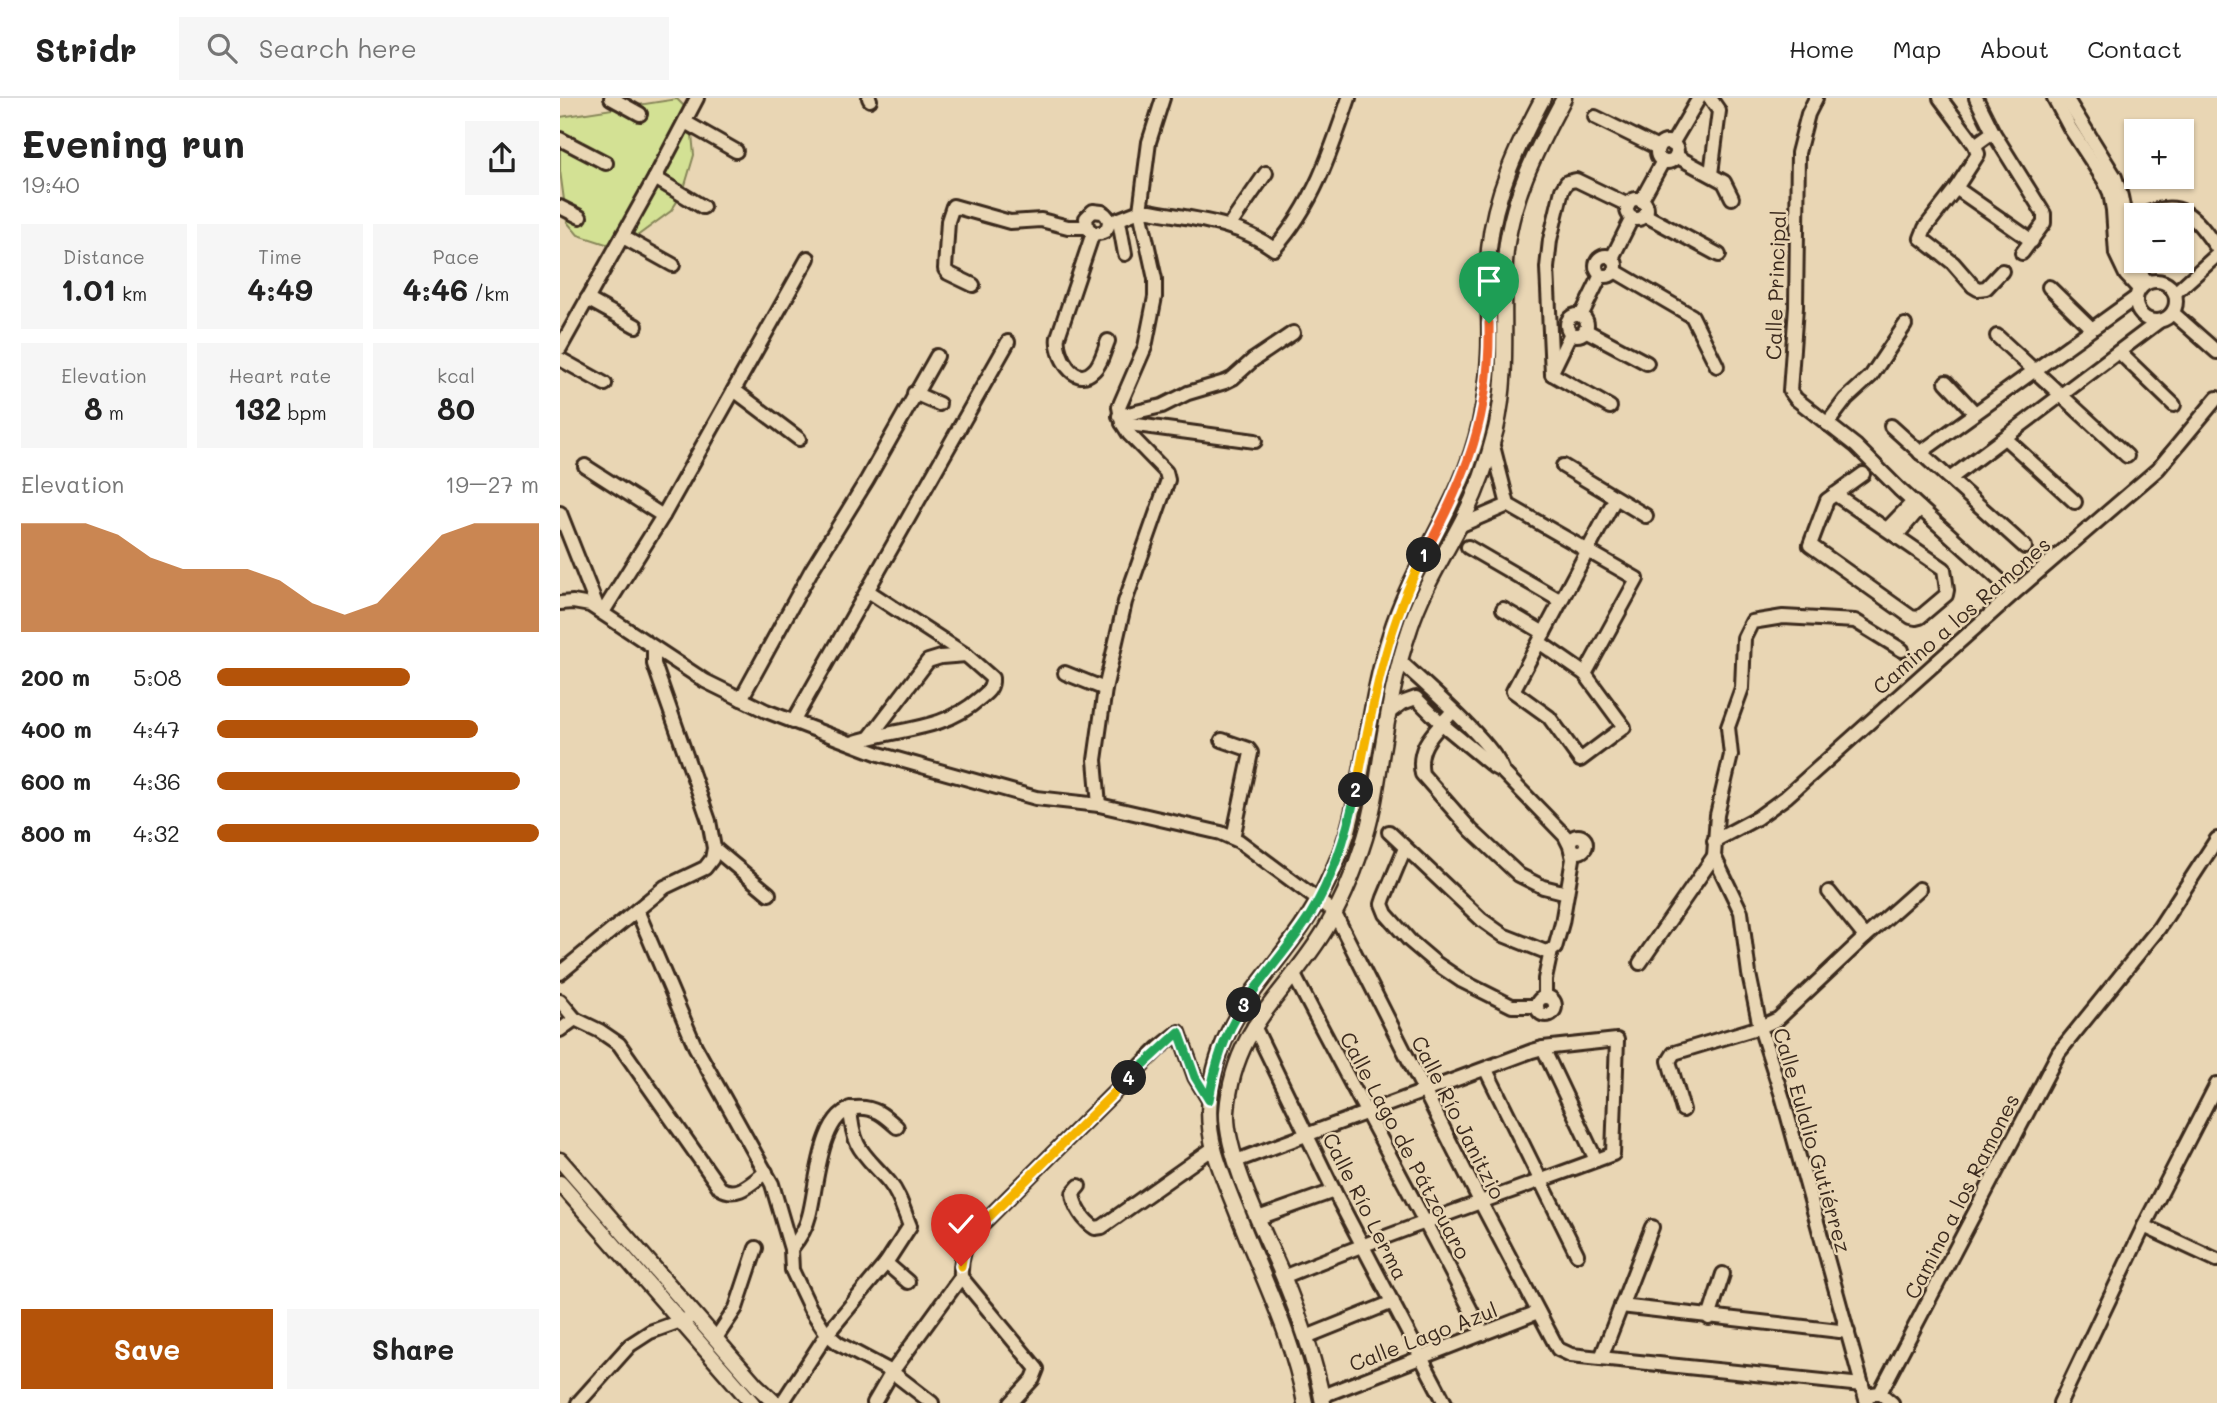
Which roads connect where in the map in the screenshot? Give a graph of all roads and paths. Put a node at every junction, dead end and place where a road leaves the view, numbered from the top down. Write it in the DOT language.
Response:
graph roads {
  1 [pos="611,98"];
  2 [pos="697,98"];
  3 [pos="1163,98"];
  4 [pos="1349,98"];
  5 [pos="1543,98"];
  6 [pos="1564,98"];
  7 [pos="1699,98"];
  8 [pos="1710,98"];
  9 [pos="1816,98"];
  10 [pos="1940,98"];
  11 [pos="1976,98"];
  12 [pos="2061,101"];
  13 [pos="640,114"];
  14 [pos="1595,117"];
  15 [pos="685,122"];
  16 [pos="1993,132"];
  17 [pos="560,139"];
  18 [pos="1975,145"];
  19 [pos="1658,148"];
  20 [pos="1674,150"];
  21 [pos="736,151"];
  22 [pos="1663,161"];
  23 [pos="606,163"];
  24 [pos="1266,173"];
  25 [pos="1711,174"];
  26 [pos="655,178"];
  27 [pos="1956,188"];
  28 [pos="1732,198"];
  29 [pos="1641,201"];
  30 [pos="1628,205"];
  31 [pos="560,206"];
  32 [pos="703,207"];
  33 [pos="1140,211"];
  34 [pos="1645,215"];
  35 [pos="580,217"];
  36 [pos="1632,218"];
  37 [pos="2194,219"];
  38 [pos="1114,222"];
  39 [pos="1230,225"];
  40 [pos="2124,225"];
  41 [pos="2119,227"];
  42 [pos="1090,230"];
  43 [pos="622,237"];
  44 [pos="2032,241"];
  45 [pos="2217,248"];
  46 [pos="2022,253"];
  47 [pos="1125,254"];
  48 [pos="1720,255"];
  49 [pos="2217,255"];
  50 [pos="808,258"];
  51 [pos="1612,258"];
  52 [pos="673,265"];
  53 [pos="1615,271"];
  54 [pos="2002,271"];
  55 [pos="1601,275"];
  56 [pos="973,285"];
  57 [pos="2049,287"];
  58 [pos="2141,290"];
  59 [pos="2175,293"];
  60 [pos="587,299"];
  61 [pos="2173,313"];
  62 [pos="1581,316"];
  63 [pos="2158,322"];
  64 [pos="1905,325"];
  65 [pos="636,326"];
  66 [pos="2091,328"];
  67 [pos="1585,330"];
  68 [pos="1293,333"];
  69 [pos="1572,333"];
  70 [pos="1997,336"];
  71 [pos="1108,341"];
  72 [pos="1008,342"];
  73 [pos="560,348"];
  74 [pos="2119,352"];
  75 [pos="2217,352"];
  76 [pos="937,356"];
  77 [pos="560,359"];
  78 [pos="1647,363"];
  79 [pos="1717,366"];
  80 [pos="2034,371"];
  81 [pos="1552,374"];
  82 [pos="1946,382"];
  83 [pos="605,384"];
  84 [pos="734,390"];
  85 [pos="914,393"];
  86 [pos="2062,395"];
  87 [pos="2217,398"];
  88 [pos="939,404"];
  89 [pos="2174,405"];
  90 [pos="1610,407"];
  91 [pos="1975,413"];
  92 [pos="1121,419"];
  93 [pos="1827,424"];
  94 [pos="1891,426"];
  95 [pos="2005,438"];
  96 [pos="799,439"];
  97 [pos="1255,441"];
  98 [pos="1492,442"];
  99 [pos="1920,453"];
  100 [pos="2127,456"];
  101 [pos="585,466"];
  102 [pos="1563,466"];
  103 [pos="1863,474"];
  104 [pos="1951,478"];
  105 [pos="1835,494"];
  106 [pos="1615,499"];
  107 [pos="2075,502"];
  108 [pos="1508,505"];
  109 [pos="1916,505"];
  110 [pos="560,513"];
  111 [pos="663,516"];
  112 [pos="1646,516"];
  113 [pos="1459,526"];
  114 [pos="1892,532"];
  115 [pos="1468,547"];
  116 [pos="2025,547"];
  117 [pos="1588,550"];
  118 [pos="868,591"];
  119 [pos="2014,593"];
  120 [pos="1561,601"];
  121 [pos="560,603"];
  122 [pos="1503,608"];
  123 [pos="601,610"];
  124 [pos="1542,637"];
  125 [pos="654,648"];
  126 [pos="1902,650"];
  127 [pos="966,654"];
  128 [pos="1400,661"];
  129 [pos="1065,673"];
  130 [pos="1586,674"];
  131 [pos="1427,687"];
  132 [pos="1105,689"];
  133 [pos="1416,698"];
  134 [pos="741,699"];
  135 [pos="1452,711"];
  136 [pos="1390,712"];
  137 [pos="793,722"];
  138 [pos="1442,724"];
  139 [pos="870,737"];
  140 [pos="1222,740"];
  141 [pos="852,743"];
  142 [pos="1503,772"];
  143 [pos="1099,805"];
  144 [pos="1389,832"];
  145 [pos="1233,838"];
  146 [pos="2217,839"];
  147 [pos="1714,841"];
  148 [pos="714,848"];
  149 [pos="1405,848"];
  150 [pos="1714,856"];
  151 [pos="1919,890"];
  152 [pos="1829,892"];
  153 [pos="1567,893"];
  154 [pos="769,894"];
  155 [pos="1319,899"];
  156 [pos="637,910"];
  157 [pos="1334,912"];
  158 [pos="1864,937"];
  159 [pos="1552,951"];
  160 [pos="1640,963"];
  161 [pos="560,974"];
  162 [pos="1294,975"];
  163 [pos="560,1001"];
  164 [pos="575,1019"];
  165 [pos="1254,1026"];
  166 [pos="1760,1027"];
  167 [pos="560,1030"];
  168 [pos="1543,1048"];
  169 [pos="1486,1070"];
  170 [pos="2217,1084"];
  171 [pos="1424,1091"];
  172 [pos="1209,1100"];
  173 [pos="850,1108"];
  174 [pos="1683,1110"];
  175 [pos="1366,1113"];
  176 [pos="897,1127"];
  177 [pos="1307,1135"];
  178 [pos="1212,1149"];
  179 [pos="560,1160"];
  180 [pos="1596,1160"];
  181 [pos="1236,1161"];
  182 [pos="766,1172"];
  183 [pos="1540,1180"];
  184 [pos="560,1183"];
  185 [pos="1079,1186"];
  186 [pos="1335,1191"];
  187 [pos="1481,1203"];
  188 [pos="1258,1219"];
  189 [pos="1427,1223"];
  190 [pos="2144,1226"];
  191 [pos="1652,1227"];
  192 [pos="1363,1244"];
  193 [pos="756,1248"];
  194 [pos="791,1249"];
  195 [pos="1577,1254"];
  196 [pos="2217,1261"];
  197 [pos="886,1263"];
  198 [pos="1723,1274"];
  199 [pos="961,1277"];
  200 [pos="1283,1277"];
  201 [pos="908,1282"];
  202 [pos="1393,1302"];
  203 [pos="1621,1307"];
  204 [pos="1538,1312"];
  205 [pos="696,1315"];
  206 [pos="1709,1318"];
  207 [pos="681,1321"];
  208 [pos="1848,1332"];
  209 [pos="827,1334"];
  210 [pos="1483,1334"];
  211 [pos="1307,1337"];
  212 [pos="716,1338"];
  213 [pos="1422,1358"];
  214 [pos="1601,1358"];
  215 [pos="892,1372"];
  216 [pos="1880,1393"];
  217 [pos="1865,1394"];
  218 [pos="1323,1400"];
  219 [pos="578,1403"];
  220 [pos="752,1403"];
  221 [pos="775,1403"];
  222 [pos="782,1403"];
  223 [pos="874,1403"];
  224 [pos="932,1403"];
  225 [pos="1011,1403"];
  226 [pos="1305,1403"];
  227 [pos="1445,1403"];
  228 [pos="1892,1403"];
  229 [pos="2060,1403"];
  1 -- 13 [label="street"];
  2 -- 15 [label="street"];
  3 -- 33 [label="street"];
  4 -- 39 [label="street"];
  5 -- 155 [label="main road"];
  6 -- 98 [label="main road"];
  7 -- 20 [label="street"];
  8 -- 25 [label="street"];
  9 -- 93 [label="street, Calle Principal"];
  10 -- 18 [label="street"];
  11 -- 16 [label="street"];
  12 -- 41 [label="street"];
  14 -- 19 [label="street"];
  15 -- 21 [label="street"];
  15 -- 26 [label="street"];
  16 -- 18 [label="street"];
  16 -- 44 [label="street"];
  17 -- 23 [label="street"];
  18 -- 27 [label="street"];
  19 -- 20 [label="street"];
  19 -- 22 [label="street"];
  20 -- 22 [label="street"];
  20 -- 25 [label="street"];
  22 -- 29 [label="street"];
  24 -- 39 [label="street"];
  25 -- 28 [label="street"];
  26 -- 32 [label="street"];
  26 -- 43 [label="street"];
  27 -- 44 [label="street"];
  27 -- 54 [label="street"];
  29 -- 30 [label="street"];
  29 -- 34 [label="street"];
  30 -- 36 [label="street"];
  30 -- 81 [label="street"];
  31 -- 35 [label="street"];
  33 -- 38 [label="street"];
  33 -- 39 [label="street"];
  33 -- 92 [label="street"];
  34 -- 36 [label="street"];
  34 -- 48 [label="street"];
  36 -- 51 [label="street"];
  37 -- 45 [label="street"];
  38 -- 42 [label="street"];
  38 -- 42 [label="street"];
  38 -- 47 [label="street"];
  40 -- 41 [label="street"];
  41 -- 58 [label="street"];
  42 -- 56 [label="street"];
  42 -- 71 [label="street"];
  43 -- 52 [label="street"];
  43 -- 60 [label="street"];
  44 -- 46 [label="street"];
  49 -- 59 [label="street"];
  50 -- 84 [label="street"];
  51 -- 53 [label="street"];
  51 -- 55 [label="street"];
  53 -- 55 [label="street"];
  53 -- 79 [label="street"];
  55 -- 62 [label="street"];
  57 -- 66 [label="street"];
  58 -- 59 [label="street"];
  58 -- 63 [label="street"];
  58 -- 66 [label="street"];
  59 -- 61 [label="street"];
  60 -- 65 [label="street"];
  60 -- 73 [label="street"];
  61 -- 63 [label="street"];
  61 -- 75 [label="street"];
  62 -- 67 [label="street"];
  62 -- 69 [label="street"];
  63 -- 74 [label="street"];
  64 -- 93 [label="street"];
  66 -- 80 [label="street"];
  67 -- 69 [label="street"];
  67 -- 78 [label="street"];
  68 -- 92 [label="street"];
  69 -- 81 [label="street"];
  70 -- 80 [label="street"];
  72 -- 118 [label="street"];
  74 -- 86 [label="street"];
  74 -- 89 [label="street"];
  76 -- 85 [label="street"];
  77 -- 83 [label="street"];
  80 -- 86 [label="street"];
  80 -- 91 [label="street"];
  81 -- 90 [label="street"];
  82 -- 91 [label="street"];
  84 -- 96 [label="street"];
  84 -- 111 [label="street"];
  85 -- 88 [label="street"];
  85 -- 134 [label="street"];
  86 -- 95 [label="street"];
  86 -- 100 [label="street"];
  87 -- 119 [label="street, Camino a los Ramones"];
  91 -- 99 [label="street"];
  92 -- 97 [label="street"];
  92 -- 132 [label="street"];
  93 -- 109 [label="street, Calle Principal"];
  94 -- 99 [label="street"];
  95 -- 104 [label="street"];
  95 -- 107 [label="street"];
  98 -- 108 [label="street"];
  98 -- 113 [label="main road"];
  99 -- 104 [label="street"];
  101 -- 111 [label="street"];
  102 -- 106 [label="street"];
  103 -- 105 [label="street"];
  104 -- 116 [label="street"];
  105 -- 114 [label="street"];
  105 -- 114 [label="street"];
  106 -- 112 [label="street"];
  106 -- 117 [label="street"];
  108 -- 113 [label="street"];
  108 -- 117 [label="street"];
  109 -- 114 [label="street"];
  109 -- 119 [label="street, Calle Principal"];
  110 -- 123 [label="street"];
  111 -- 123 [label="street"];
  113 -- 128 [label="main road"];
  115 -- 120 [label="street"];
  117 -- 120 [label="street"];
  117 -- 130 [label="street"];
  118 -- 127 [label="street"];
  118 -- 137 [label="street"];
  119 -- 147 [label="street, Camino a los Ramones"];
  120 -- 124 [label="street"];
  121 -- 123 [label="street"];
  122 -- 124 [label="street"];
  123 -- 125 [label="street, Calle Río Janitzio"];
  124 -- 130 [label="street"];
  124 -- 130 [label="street"];
  125 -- 134 [label="street, Calle Río Janitzio"];
  125 -- 148 [label="street"];
  126 -- 147 [label="street"];
  127 -- 139 [label="street"];
  127 -- 139 [label="street"];
  128 -- 131 [label="street"];
  128 -- 136 [label="main road"];
  129 -- 132 [label="street"];
  131 -- 133 [label="street"];
  131 -- 135 [label="street"];
  132 -- 143 [label="street"];
  133 -- 136 [label="street"];
  133 -- 138 [label="street"];
  134 -- 137 [label="street, Calle Río Janitzio"];
  135 -- 138 [label="street"];
  135 -- 142 [label="street"];
  136 -- 157 [label="main road"];
  137 -- 141 [label="street, Calle Río Janitzio"];
  138 -- 142 [label="street"];
  138 -- 153 [label="street"];
  139 -- 141 [label="street"];
  140 -- 145 [label="street"];
  141 -- 143 [label="street, Calle Río Janitzio"];
  142 -- 153 [label="street"];
  143 -- 145 [label="street, Calle Río Janitzio"];
  144 -- 149 [label="street"];
  145 -- 155 [label="street, Calle Río Janitzio"];
  146 -- 216 [label="street, Camino a los Ramones"];
  147 -- 150 [label="street"];
  148 -- 154 [label="street"];
  148 -- 156 [label="street"];
  149 -- 159 [label="street"];
  149 -- 159 [label="street"];
  150 -- 160 [label="street"];
  150 -- 166 [label="street, Calle Eulalio Gutiérrez"];
  151 -- 158 [label="street"];
  152 -- 158 [label="street"];
  153 -- 159 [label="street"];
  155 -- 157 [label="street, Calle Río Janitzio"];
  155 -- 172 [label="main road"];
  156 -- 161 [label="street"];
  156 -- 182 [label="street"];
  157 -- 162 [label="main road"];
  157 -- 171 [label="street, Calle Río Janitzio"];
  158 -- 166 [label="street"];
  162 -- 165 [label="main road"];
  162 -- 175 [label="street, Calle Lago de Pátzcuaro"];
  163 -- 164 [label="street"];
  164 -- 167 [label="street"];
  164 -- 182 [label="street"];
  165 -- 177 [label="street, Calle Río Lerma"];
  165 -- 181 [label="main road"];
  166 -- 174 [label="street"];
  166 -- 208 [label="street, Calle Eulalio Gutiérrez"];
  168 -- 169 [label="street"];
  168 -- 180 [label="street"];
  168 -- 180 [label="street"];
  169 -- 171 [label="street"];
  169 -- 183 [label="street"];
  170 -- 190 [label="street"];
  171 -- 175 [label="street"];
  171 -- 187 [label="street, Calle Río Janitzio"];
  172 -- 178 [label="main road"];
  172 -- 199 [label="street"];
  173 -- 176 [label="street"];
  173 -- 194 [label="street"];
  173 -- 197 [label="street"];
  175 -- 177 [label="street"];
  175 -- 189 [label="street, Calle Lago de Pátzcuaro"];
  177 -- 181 [label="street"];
  177 -- 186 [label="street, Calle Río Lerma"];
  178 -- 185 [label="street"];
  178 -- 226 [label="main road"];
  179 -- 205 [label="main road"];
  180 -- 183 [label="street"];
  181 -- 188 [label="main road"];
  182 -- 194 [label="street"];
  183 -- 187 [label="street"];
  183 -- 195 [label="street"];
  184 -- 207 [label="main road"];
  186 -- 188 [label="street"];
  186 -- 192 [label="street, Calle Río Lerma"];
  187 -- 189 [label="street"];
  187 -- 204 [label="street, Calle Río Janitzio"];
  188 -- 200 [label="main road"];
  189 -- 192 [label="street"];
  189 -- 210 [label="street, Calle Lago de Pátzcuaro"];
  190 -- 196 [label="street"];
  190 -- 229 [label="street"];
  191 -- 203 [label="street"];
  192 -- 200 [label="street"];
  192 -- 202 [label="street, Calle Río Lerma"];
  193 -- 212 [label="street"];
  194 -- 209 [label="street"];
  197 -- 201 [label="street"];
  197 -- 209 [label="street"];
  198 -- 206 [label="street"];
  199 -- 215 [label="street"];
  199 -- 225 [label="street"];
  200 -- 211 [label="main road"];
  202 -- 211 [label="street"];
  202 -- 213 [label="street, Calle Río Lerma"];
  203 -- 206 [label="street"];
  203 -- 214 [label="street"];
  204 -- 210 [label="street, Calle Lago Azul"];
  204 -- 214 [label="street, Calle Río Janitzio"];
  205 -- 207 [label="street"];
  205 -- 212 [label="main road"];
  206 -- 208 [label="street"];
  207 -- 219 [label="street"];
  207 -- 220 [label="main road"];
  208 -- 217 [label="street"];
  209 -- 215 [label="street"];
  209 -- 222 [label="street"];
  210 -- 213 [label="street, Calle Lago Azul"];
  211 -- 218 [label="main road"];
  212 -- 221 [label="main road"];
  213 -- 218 [label="street, Calle Lago Azul"];
  213 -- 227 [label="street, Calle Río Lerma"];
  214 -- 217 [label="street"];
  215 -- 223 [label="street"];
  215 -- 224 [label="street"];
  216 -- 217 [label="street"];
  216 -- 228 [label="street"];
}
